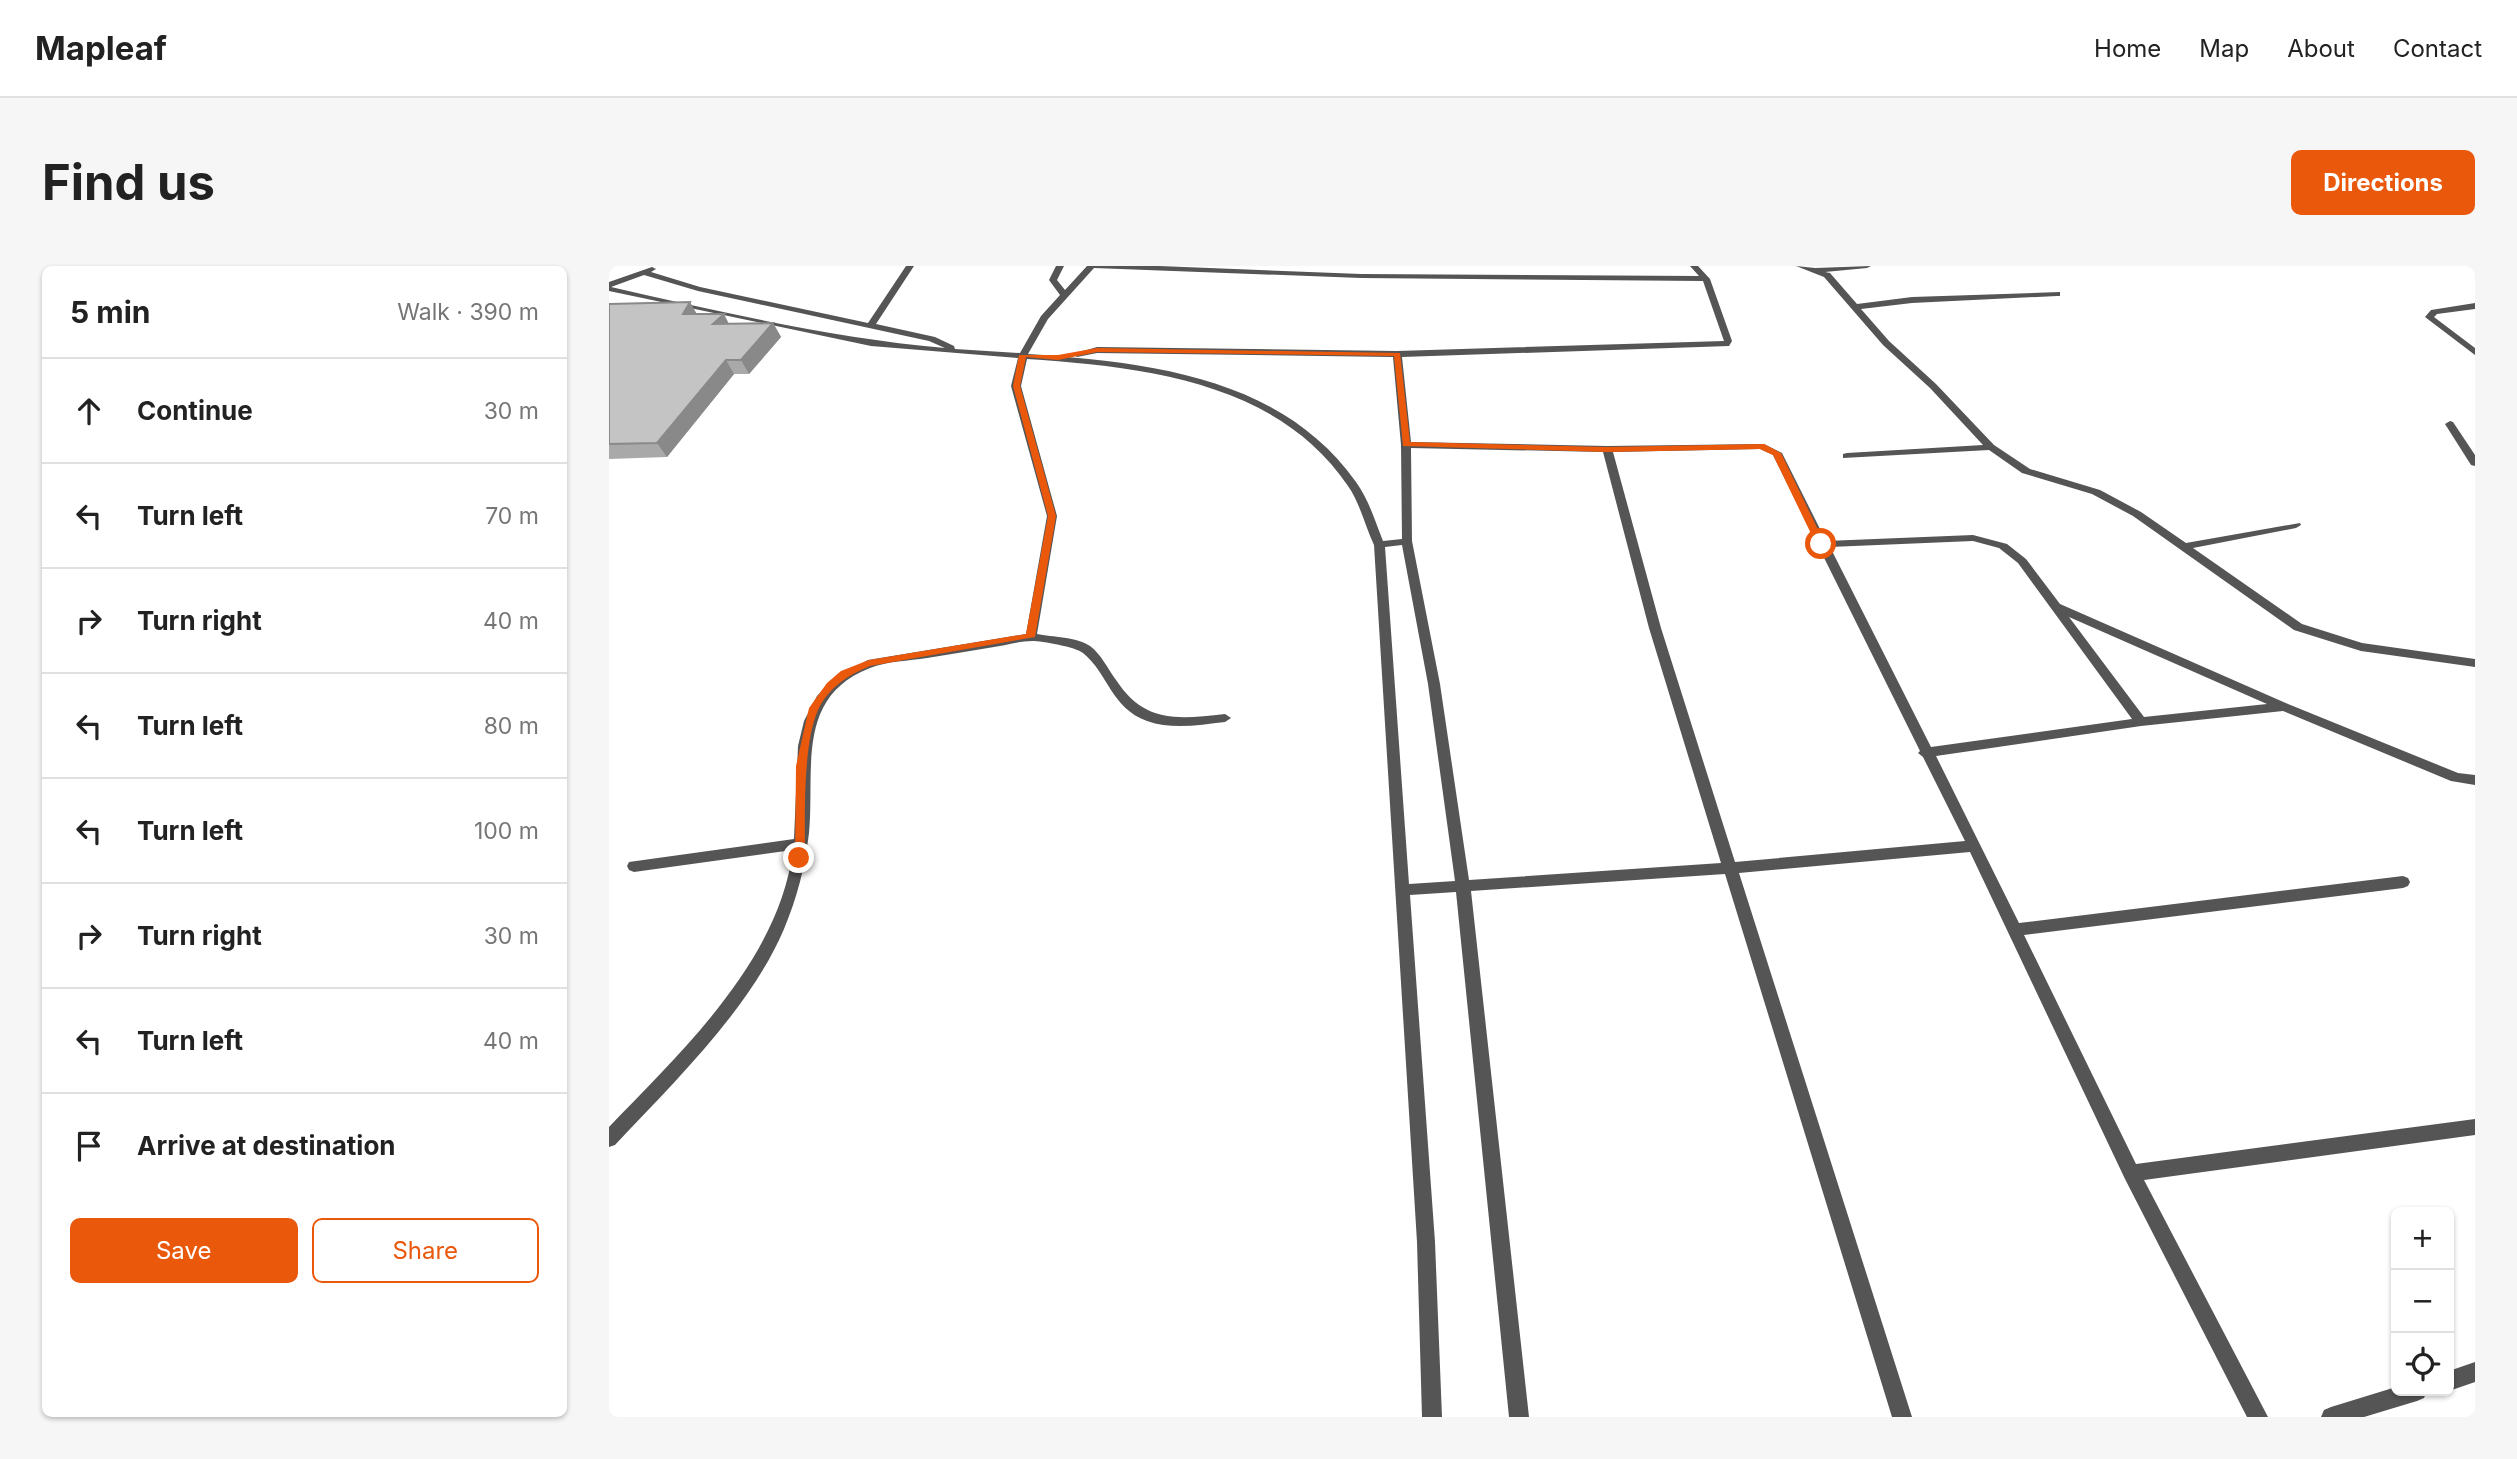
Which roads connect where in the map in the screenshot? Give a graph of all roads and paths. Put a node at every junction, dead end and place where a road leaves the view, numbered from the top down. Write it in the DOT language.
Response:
graph roads {
  1 [pos="656,266"];
  2 [pos="909,266"];
  3 [pos="1060,266"];
  4 [pos="1093,266"];
  5 [pos="1694,266"];
  6 [pos="1800,266"];
  7 [pos="1867,266"];
  8 [pos="1817,270"];
  9 [pos="646,273"];
  10 [pos="1706,279"];
  11 [pos="609,287"];
  12 [pos="698,289"];
  13 [pos="2057,293"];
  14 [pos="1064,294"];
  15 [pos="672,303"];
  16 [pos="2475,306"];
  17 [pos="1855,307"];
  18 [pos="870,327"];
  19 [pos="952,349"];
  20 [pos="2475,352"];
  21 [pos="1397,354"];
  22 [pos="1023,355"];
  23 [pos="1058,357"];
  24 [pos="2450,424"];
  25 [pos="1406,445"];
  26 [pos="1991,447"];
  27 [pos="1607,449"];
  28 [pos="1847,456"];
  29 [pos="2475,463"];
  30 [pos="2296,525"];
  31 [pos="1407,541"];
  32 [pos="1821,544"];
  33 [pos="1379,545"];
  34 [pos="2183,547"];
  35 [pos="2057,607"];
  36 [pos="1031,637"];
  37 [pos="2475,663"];
  38 [pos="2284,707"];
  39 [pos="1225,718"];
  40 [pos="2141,722"];
  41 [pos="1925,753"];
  42 [pos="2475,780"];
  43 [pos="800,844"];
  44 [pos="1974,846"];
  45 [pos="634,866"];
  46 [pos="1730,868"];
  47 [pos="2403,883"];
  48 [pos="1464,885"];
  49 [pos="1403,890"];
  50 [pos="2014,930"];
  51 [pos="2475,1128"];
  52 [pos="609,1139"];
  53 [pos="2131,1172"];
  54 [pos="2475,1372"];
  55 [pos="2454,1379"];
  56 [pos="2405,1396"];
  57 [pos="2366,1412"];
  58 [pos="1432,1417"];
  59 [pos="1519,1417"];
  60 [pos="1902,1417"];
  61 [pos="2258,1417"];
  62 [pos="2331,1417"];
  1 -- 9 [label="street"];
  2 -- 18 [label="street"];
  3 -- 14 [label="street"];
  4 -- 10 [label="street"];
  4 -- 14 [label="street"];
  5 -- 10 [label="street"];
  6 -- 8 [label="street"];
  7 -- 8 [label="street"];
  8 -- 17 [label="street"];
  9 -- 11 [label="street"];
  9 -- 12 [label="street"];
  10 -- 21 [label="street"];
  11 -- 15 [label="street"];
  12 -- 15 [label="street"];
  12 -- 18 [label="street"];
  13 -- 17 [label="street"];
  14 -- 22 [label="street"];
  15 -- 19 [label="street"];
  16 -- 20 [label="street"];
  17 -- 26 [label="street"];
  18 -- 19 [label="street"];
  19 -- 22 [label="street"];
  21 -- 23 [label="street"];
  21 -- 25 [label="street"];
  22 -- 23 [label="street"];
  22 -- 36 [label="street"];
  23 -- 33 [label="street"];
  24 -- 29 [label="street"];
  25 -- 27 [label="street"];
  25 -- 31 [label="street"];
  26 -- 28 [label="street"];
  26 -- 34 [label="street"];
  27 -- 32 [label="street"];
  27 -- 46 [label="street"];
  30 -- 34 [label="street"];
  31 -- 33 [label="street"];
  31 -- 48 [label="street"];
  32 -- 35 [label="street"];
  32 -- 41 [label="street"];
  33 -- 49 [label="street"];
  34 -- 37 [label="street"];
  35 -- 38 [label="street"];
  35 -- 40 [label="street"];
  36 -- 39 [label="street"];
  36 -- 43 [label="street"];
  38 -- 40 [label="street"];
  38 -- 42 [label="street"];
  40 -- 41 [label="street"];
  41 -- 44 [label="street"];
  43 -- 45 [label="street"];
  43 -- 52 [label="street"];
  44 -- 46 [label="street"];
  44 -- 50 [label="street"];
  46 -- 48 [label="street"];
  46 -- 60 [label="street"];
  47 -- 50 [label="street"];
  48 -- 49 [label="street"];
  48 -- 59 [label="street"];
  49 -- 58 [label="street"];
  50 -- 53 [label="street"];
  51 -- 53 [label="street"];
  53 -- 61 [label="street"];
  54 -- 55 [label="street"];
  56 -- 57 [label="street"];
  57 -- 62 [label="street"];
}
